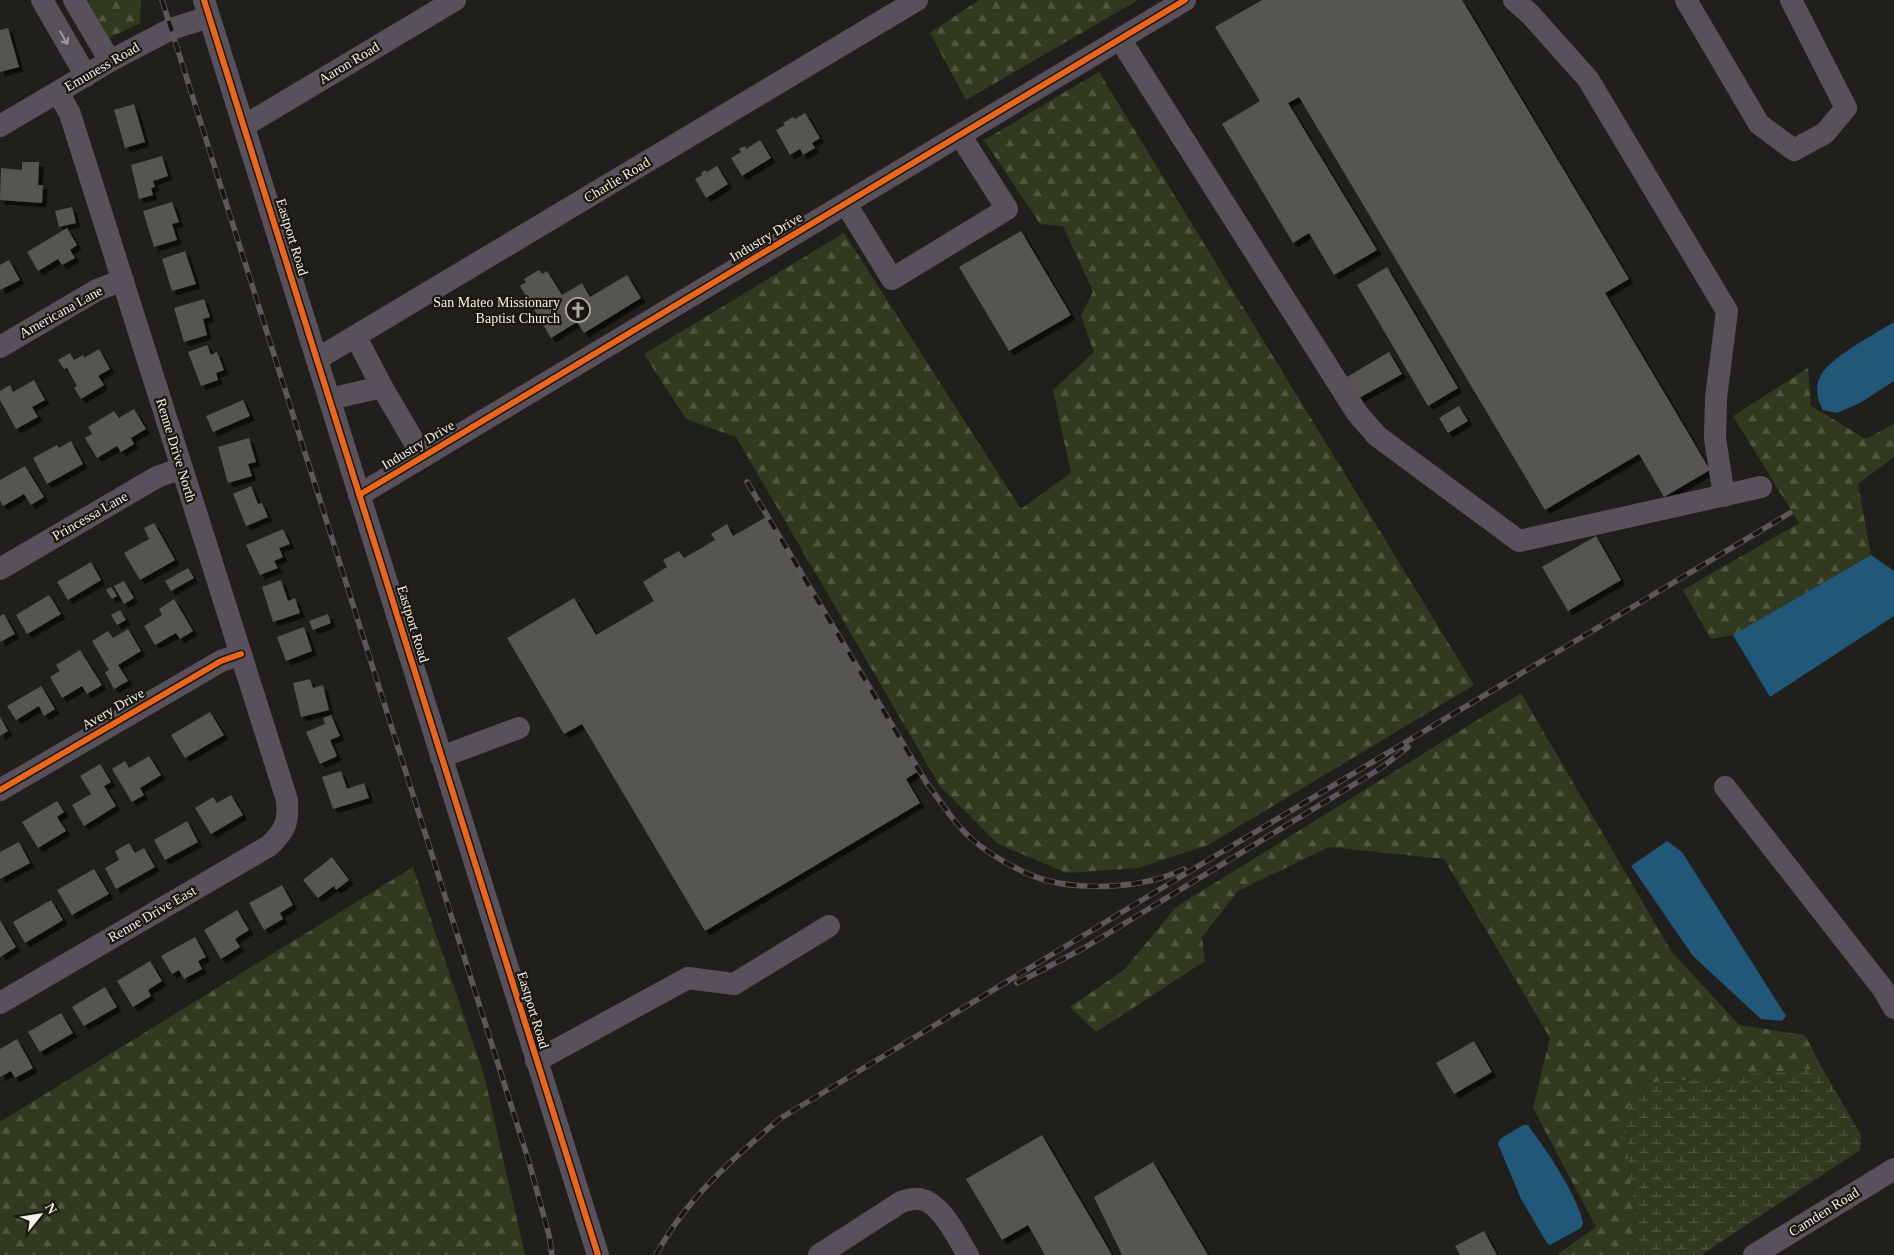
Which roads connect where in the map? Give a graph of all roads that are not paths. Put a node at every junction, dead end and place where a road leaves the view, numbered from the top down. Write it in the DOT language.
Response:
graph roads {
  1 [pos="42,0"];
  2 [pos="74,0"];
  3 [pos="455,0"];
  4 [pos="917,0"];
  5 [pos="1185,0"];
  6 [pos="1514,0"];
  7 [pos="1686,0"];
  8 [pos="1791,0"];
  9 [pos="206,8"];
  10 [pos="1120,39"];
  11 [pos="110,61"];
  12 [pos="86,76"];
  13 [pos="58,92"];
  14 [pos="0,126"];
  15 [pos="244,126"];
  16 [pos="960,135"];
  17 [pos="846,204"];
  18 [pos="123,280"];
  19 [pos="356,337"];
  20 [pos="0,347"];
  21 [pos="317,359"];
  22 [pos="382,387"];
  23 [pos="329,399"];
  24 [pos="423,457"];
  25 [pos="182,468"];
  26 [pos="1762,487"];
  27 [pos="359,495"];
  28 [pos="1724,496"];
  29 [pos="0,568"];
  30 [pos="241,654"];
  31 [pos="519,728"];
  32 [pos="441,757"];
  33 [pos="1725,787"];
  34 [pos="0,790"];
  35 [pos="288,812"];
  36 [pos="829,926"];
  37 [pos="0,1004"];
  38 [pos="1894,1008"];
  39 [pos="536,1061"];
  40 [pos="1892,1175"];
  41 [pos="598,1255"];
  42 [pos="819,1255"];
  43 [pos="968,1255"];
  44 [pos="1754,1255"];
  1 -- 12 [label="street, one-way"];
  2 -- 11 [label="street"];
  3 -- 15 [label="street, Aaron Road"];
  4 -- 19 [label="street, Charlie Road"];
  5 -- 10 [label="street, Industry Drive"];
  6 -- 28 [label="street"];
  7 -- 8 [label="street"];
  9 -- 11 [label="street, Emuness Road"];
  9 -- 15 [label="street, Eastport Road"];
  10 -- 16 [label="street, Industry Drive"];
  10 -- 28 [label="street"];
  11 -- 12 [label="street, Emuness Road"];
  12 -- 13 [label="street, Emuness Road"];
  13 -- 14 [label="street, Emuness Road"];
  13 -- 18 [label="street, Renne Drive North"];
  15 -- 21 [label="street, Eastport Road"];
  16 -- 17 [label="street, Industry Drive"];
  16 -- 17 [label="street"];
  17 -- 24 [label="street, Industry Drive"];
  18 -- 20 [label="street, Americana Lane"];
  18 -- 25 [label="street, Renne Drive North"];
  19 -- 21 [label="street, Charlie Road"];
  19 -- 22 [label="street"];
  21 -- 23 [label="street, Eastport Road"];
  22 -- 23 [label="street"];
  22 -- 24 [label="street"];
  23 -- 27 [label="street, Eastport Road"];
  24 -- 27 [label="street, Industry Drive"];
  25 -- 29 [label="street, Princessa Lane"];
  25 -- 30 [label="street, Renne Drive North"];
  26 -- 28 [label="street"];
  27 -- 32 [label="street, Eastport Road"];
  30 -- 34 [label="street, Avery Drive"];
  30 -- 35 [label="street, Renne Drive North"];
  31 -- 32 [label="street"];
  32 -- 39 [label="street, Eastport Road"];
  33 -- 38 [label="street"];
  35 -- 37 [label="street, Renne Drive East"];
  36 -- 39 [label="street"];
  39 -- 41 [label="street, Eastport Road"];
  40 -- 44 [label="street, Camden Road"];
  42 -- 43 [label="street"];
}
